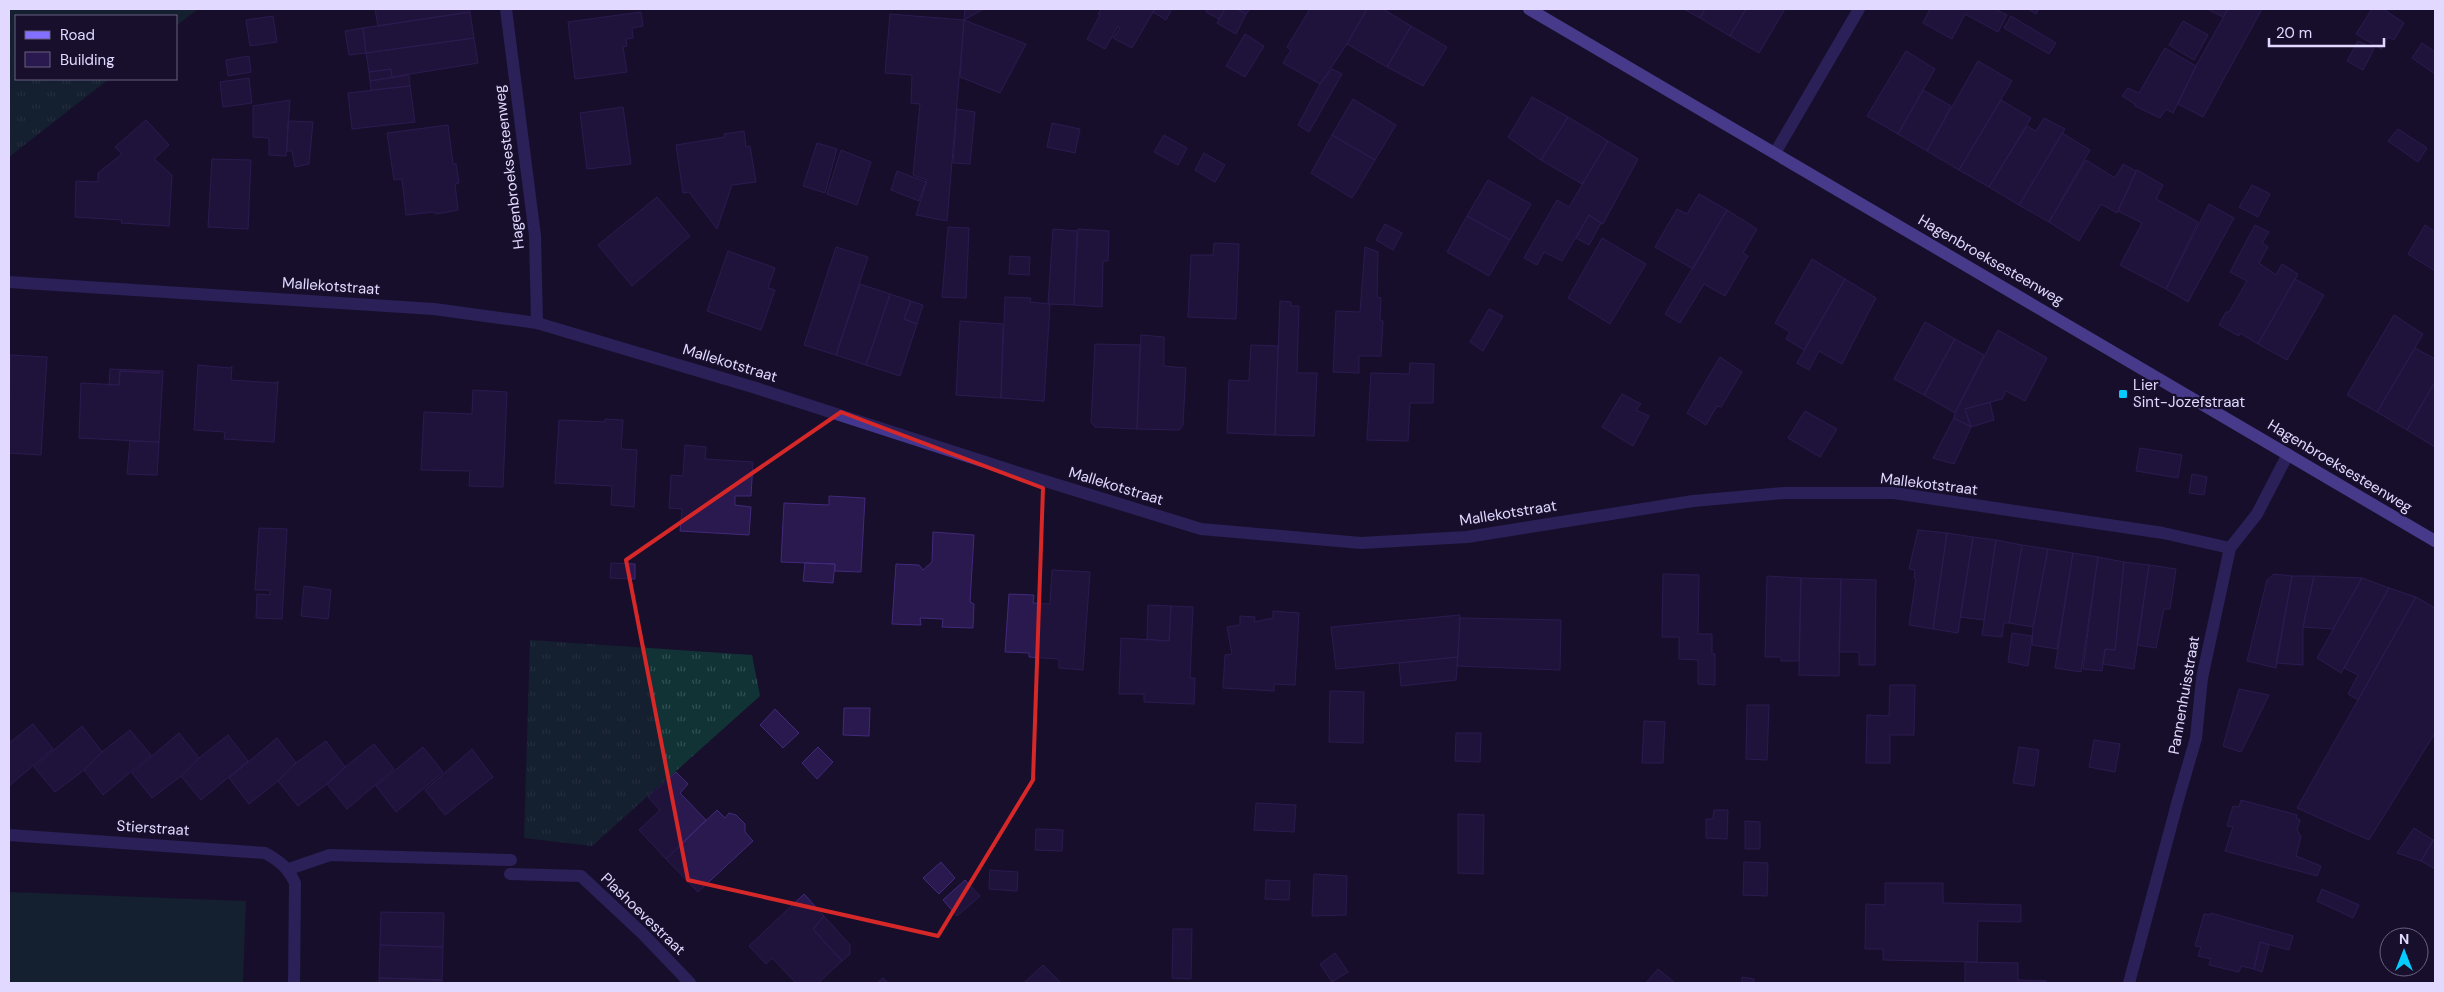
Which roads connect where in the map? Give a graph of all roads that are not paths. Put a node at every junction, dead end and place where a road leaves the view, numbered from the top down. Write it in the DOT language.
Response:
graph roads {
  1 [pos="506,9"];
  2 [pos="1529,9"];
  3 [pos="1859,9"];
  4 [pos="1776,153"];
  5 [pos="9,282"];
  6 [pos="537,323"];
  7 [pos="2288,454"];
  8 [pos="2435,541"];
  9 [pos="2230,548"];
  10 [pos="9,835"];
  11 [pos="511,860"];
  12 [pos="289,869"];
  13 [pos="510,874"];
  14 [pos="294,983"];
  15 [pos="690,983"];
  16 [pos="2129,983"];
  1 -- 6 [label="street, Hagenbroeksesteenweg"];
  2 -- 4 [label="street, Hagenbroeksesteenweg"];
  3 -- 4 [label="street"];
  4 -- 7 [label="street, Hagenbroeksesteenweg"];
  5 -- 6 [label="street, Mallekotstraat"];
  6 -- 9 [label="street, Mallekotstraat"];
  7 -- 8 [label="street, Hagenbroeksesteenweg"];
  7 -- 9 [label="street, Pannenhuisstraat"];
  9 -- 16 [label="street, Pannenhuisstraat"];
  10 -- 12 [label="street, Stierstraat"];
  11 -- 12 [label="street"];
  12 -- 14 [label="street"];
  13 -- 15 [label="street, Plashoevestraat"];
}
